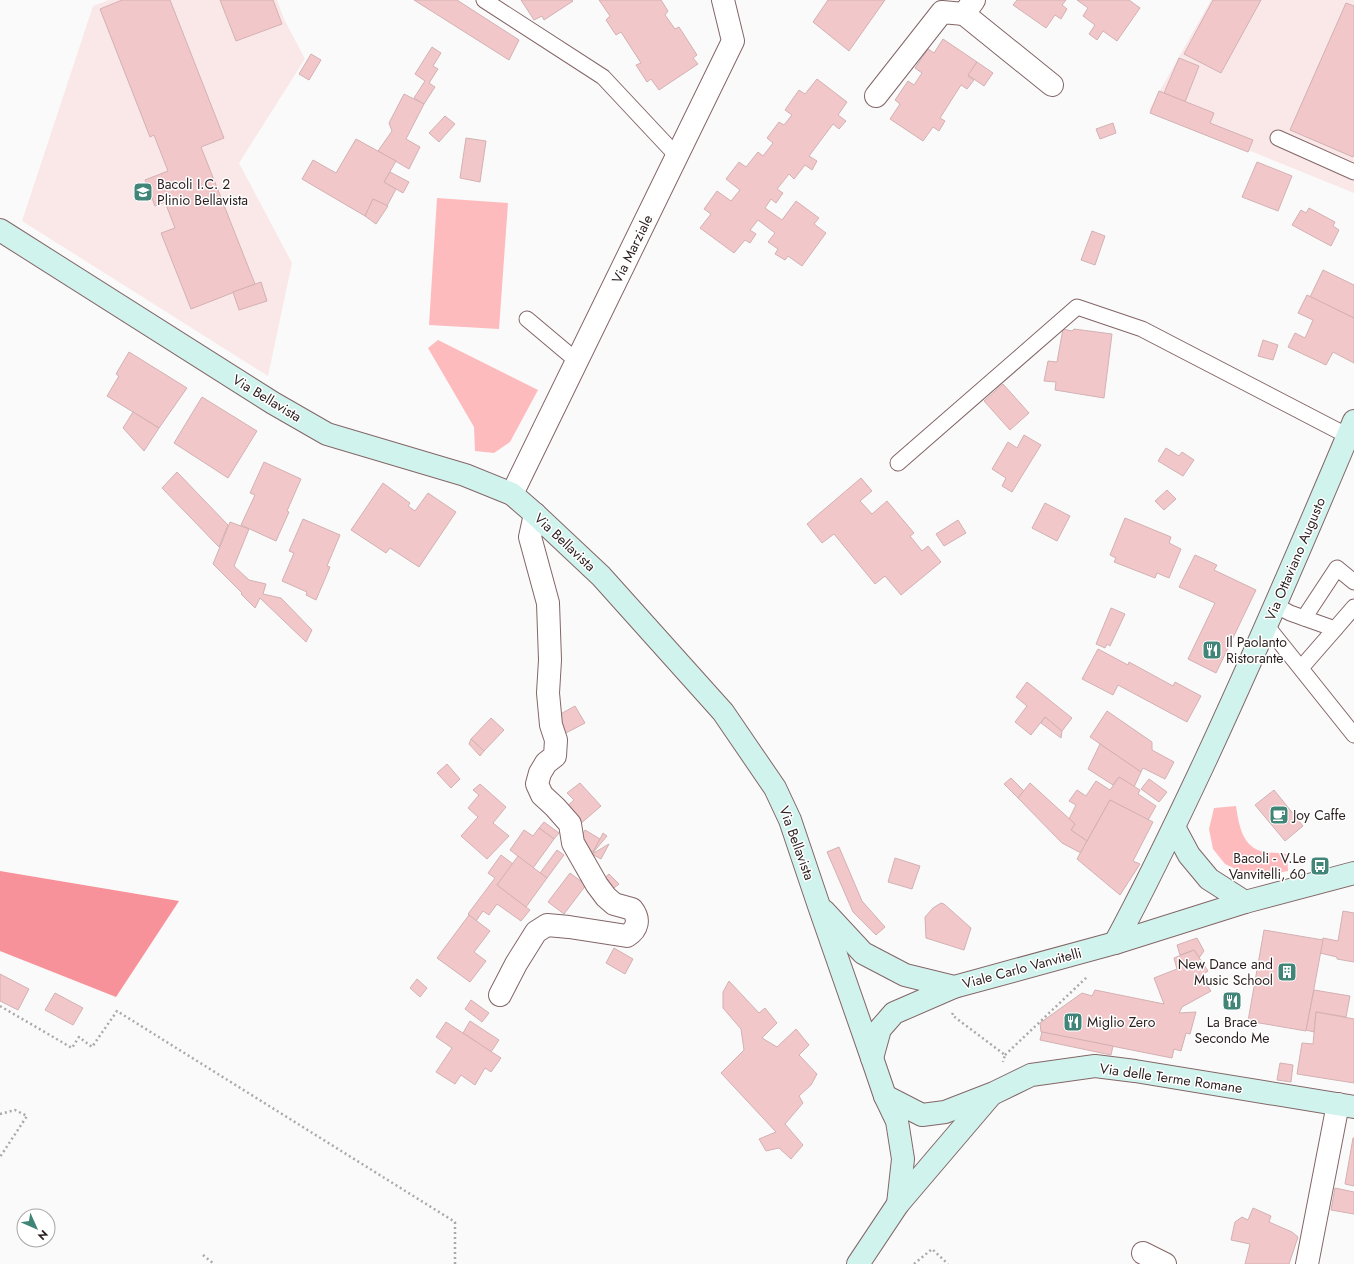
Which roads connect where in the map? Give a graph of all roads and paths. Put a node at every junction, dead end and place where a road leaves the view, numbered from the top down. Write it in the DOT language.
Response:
graph roads {
  1 [pos="484,0"];
  2 [pos="723,0"];
  3 [pos="969,7"];
  4 [pos="1052,85"];
  5 [pos="876,96"];
  6 [pos="1278,138"];
  7 [pos="677,156"];
  8 [pos="1354,172"];
  9 [pos="0,230"];
  10 [pos="527,319"];
  11 [pos="577,361"];
  12 [pos="1351,429"];
  13 [pos="898,463"];
  14 [pos="512,494"];
  15 [pos="536,514"];
  16 [pos="1354,582"];
  17 [pos="1354,607"];
  18 [pos="1271,615"];
  19 [pos="1304,618"];
  20 [pos="1335,629"];
  21 [pos="1301,668"];
  22 [pos="1354,735"];
  23 [pos="1174,827"];
  24 [pos="1354,873"];
  25 [pos="1245,902"];
  26 [pos="819,906"];
  27 [pos="1115,943"];
  28 [pos="1091,973"];
  29 [pos="954,987"];
  30 [pos="500,995"];
  31 [pos="0,1006"];
  32 [pos="1005,1056"];
  33 [pos="872,1058"];
  34 [pos="994,1093"];
  35 [pos="885,1096"];
  36 [pos="1346,1106"];
  37 [pos="0,1114"];
  38 [pos="0,1157"];
  39 [pos="898,1204"];
  40 [pos="1143,1253"];
  41 [pos="202,1256"];
  42 [pos="214,1264"];
  43 [pos="455,1264"];
  44 [pos="858,1264"];
  45 [pos="914,1264"];
  46 [pos="948,1264"];
  47 [pos="1165,1264"];
  48 [pos="1307,1264"];
  1 -- 7 [label="lane"];
  2 -- 7 [label="street, Via Marziale"];
  3 -- 4 [label="street"];
  3 -- 5 [label="street"];
  6 -- 8 [label="lane"];
  7 -- 11 [label="street, Via Marziale"];
  9 -- 14 [label="street, Via Bellavista"];
  10 -- 11 [label="lane"];
  11 -- 14 [label="street, Via Marziale"];
  12 -- 13 [label="lane"];
  12 -- 18 [label="street, Via Ottaviano Augusto"];
  14 -- 15 [label="street, Via Bellavista"];
  15 -- 26 [label="street, Via Bellavista"];
  15 -- 30 [label="street"];
  16 -- 19 [label="lane"];
  17 -- 20 [label="lane"];
  18 -- 19 [label="lane"];
  18 -- 21 [label="lane"];
  18 -- 23 [label="street, Via Ottaviano Augusto"];
  19 -- 20 [label="lane"];
  20 -- 21 [label="lane"];
  21 -- 22 [label="lane"];
  23 -- 25 [label="street"];
  23 -- 27 [label="street, Via Ottaviano Augusto"];
  24 -- 25 [label="street, Viale Carlo Vanvitelli"];
  25 -- 27 [label="street, Viale Carlo Vanvitelli"];
  26 -- 29 [label="street, Viale Carlo Vanvitelli"];
  26 -- 33 [label="street, Via Bellavista"];
  27 -- 29 [label="street, Viale Carlo Vanvitelli"];
  28 -- 32 [label="path"];
  29 -- 32 [label="path"];
  29 -- 33 [label="street"];
  31 -- 43 [label="path"];
  32 -- 34 [label="path"];
  33 -- 35 [label="street, Via Bellavista"];
  34 -- 35 [label="street"];
  34 -- 36 [label="street, Via delle Terme Romane"];
  34 -- 39 [label="street, Via delle Terme Romane"];
  35 -- 39 [label="street, Via Bellavista"];
  36 -- 48 [label="street"];
  37 -- 38 [label="path"];
  39 -- 44 [label="street, Via delle Terme Romane"];
  40 -- 47 [label="street"];
  41 -- 42 [label="path"];
  45 -- 46 [label="path"];
}
